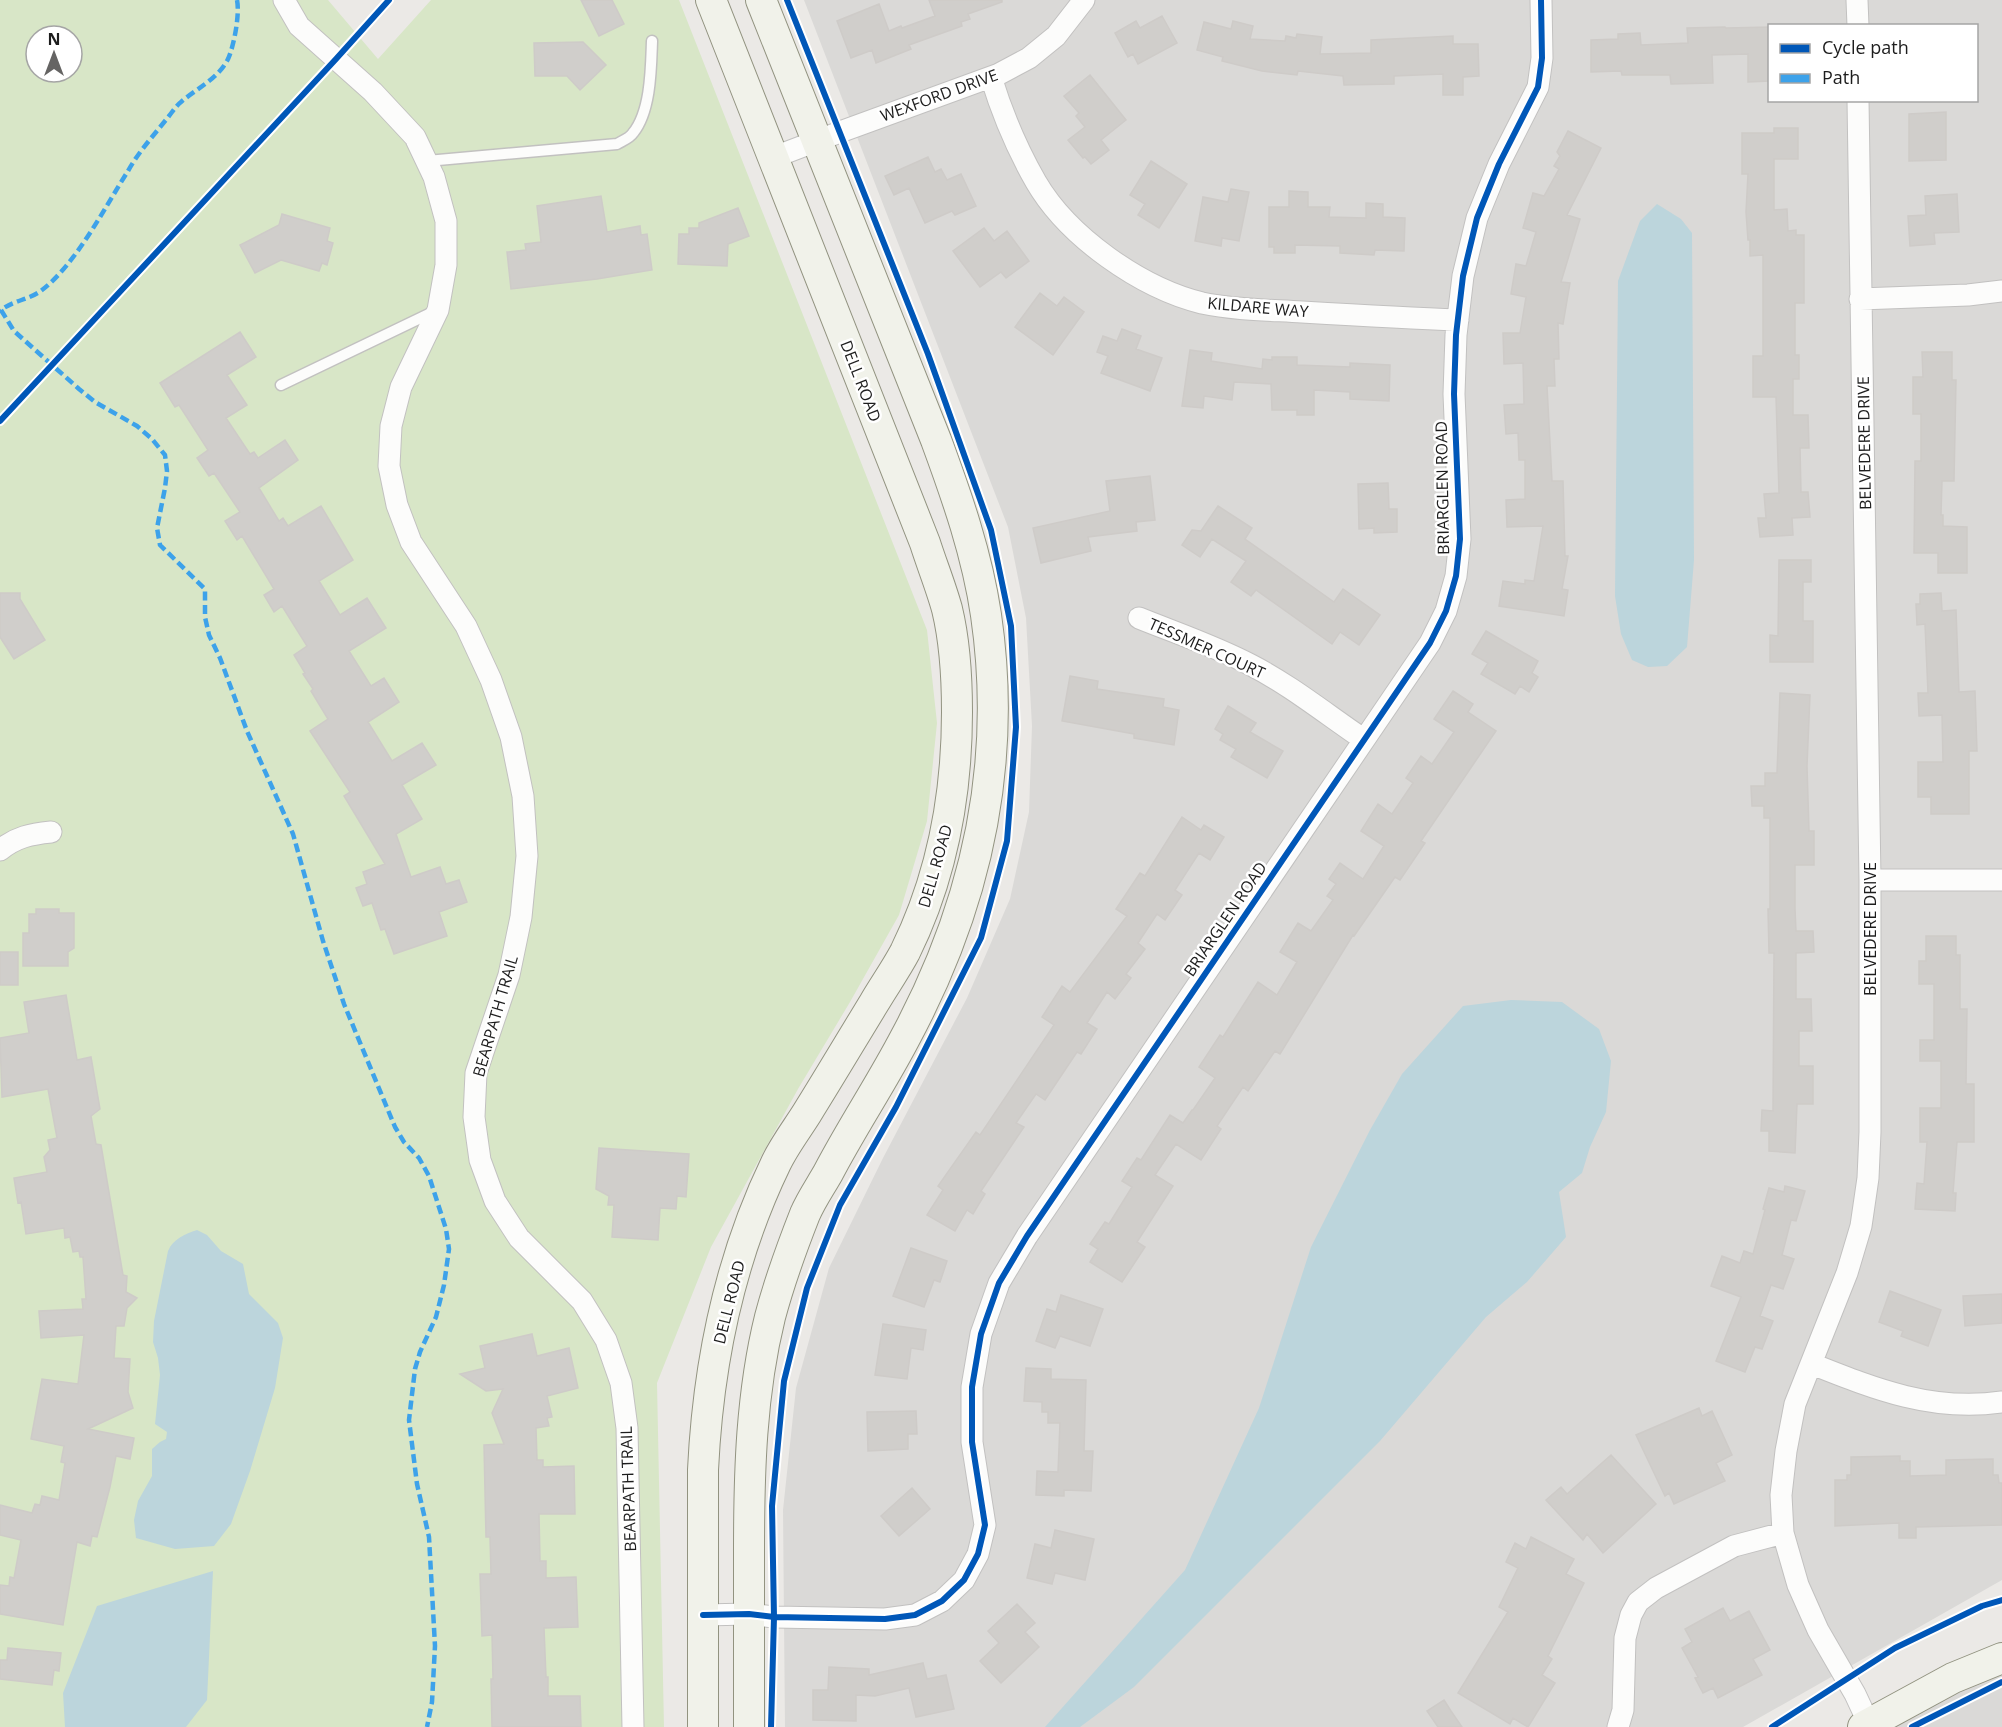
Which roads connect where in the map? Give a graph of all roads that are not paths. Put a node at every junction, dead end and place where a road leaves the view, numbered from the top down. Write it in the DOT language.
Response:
graph roads {
  1 [pos="284,0"];
  2 [pos="711,0"];
  3 [pos="761,0"];
  4 [pos="1084,0"];
  5 [pos="1541,0"];
  6 [pos="1857,0"];
  7 [pos="1857,24"];
  8 [pos="652,41"];
  9 [pos="991,77"];
  10 [pos="1858,102"];
  11 [pos="816,141"];
  12 [pos="772,158"];
  13 [pos="427,161"];
  14 [pos="2002,291"];
  15 [pos="1860,299"];
  16 [pos="438,310"];
  17 [pos="1458,320"];
  18 [pos="281,385"];
  19 [pos="1139,618"];
  20 [pos="1363,740"];
  21 [pos="51,832"];
  22 [pos="0,849"];
  23 [pos="1870,880"];
  24 [pos="2002,880"];
  25 [pos="1812,1364"];
  26 [pos="2002,1402"];
  27 [pos="1783,1533"];
  28 [pos="749,1614"];
  29 [pos="703,1615"];
  30 [pos="2002,1658"];
  31 [pos="1866,1725"];
  32 [pos="633,1727"];
  33 [pos="703,1727"];
  34 [pos="749,1727"];
  35 [pos="1618,1727"];
  1 -- 13 [label="street, BEARPATH TRAIL"];
  2 -- 12 [label="main road, DELL ROAD"];
  3 -- 11 [label="main road"];
  4 -- 9 [label="street, WEXFORD DRIVE"];
  5 -- 17 [label="street, BRIARGLEN ROAD"];
  6 -- 7 [label="street"];
  8 -- 13 [label="lane"];
  9 -- 11 [label="street, WEXFORD DRIVE"];
  9 -- 17 [label="street, KILDARE WAY"];
  10 -- 15 [label="street, BELVEDERE DRIVE"];
  11 -- 12 [label="street, WEXFORD DRIVE"];
  11 -- 28 [label="main road"];
  12 -- 29 [label="main road, DELL ROAD"];
  13 -- 16 [label="street, BEARPATH TRAIL"];
  14 -- 15 [label="street"];
  15 -- 23 [label="street, BELVEDERE DRIVE"];
  16 -- 18 [label="lane"];
  16 -- 32 [label="street, BEARPATH TRAIL"];
  17 -- 20 [label="street, BRIARGLEN ROAD"];
  19 -- 20 [label="street, TESSMER COURT"];
  20 -- 28 [label="street, BRIARGLEN ROAD"];
  21 -- 22 [label="street"];
  23 -- 24 [label="street"];
  23 -- 25 [label="street, BELVEDERE DRIVE"];
  25 -- 26 [label="street"];
  25 -- 27 [label="street, BELVEDERE DRIVE"];
  27 -- 31 [label="street, BELVEDERE DRIVE"];
  27 -- 35 [label="street"];
  28 -- 29 [label="street, BRIARGLEN ROAD"];
  28 -- 34 [label="main road"];
  29 -- 33 [label="main road, DELL ROAD"];
  30 -- 31 [label="main road"];
}
